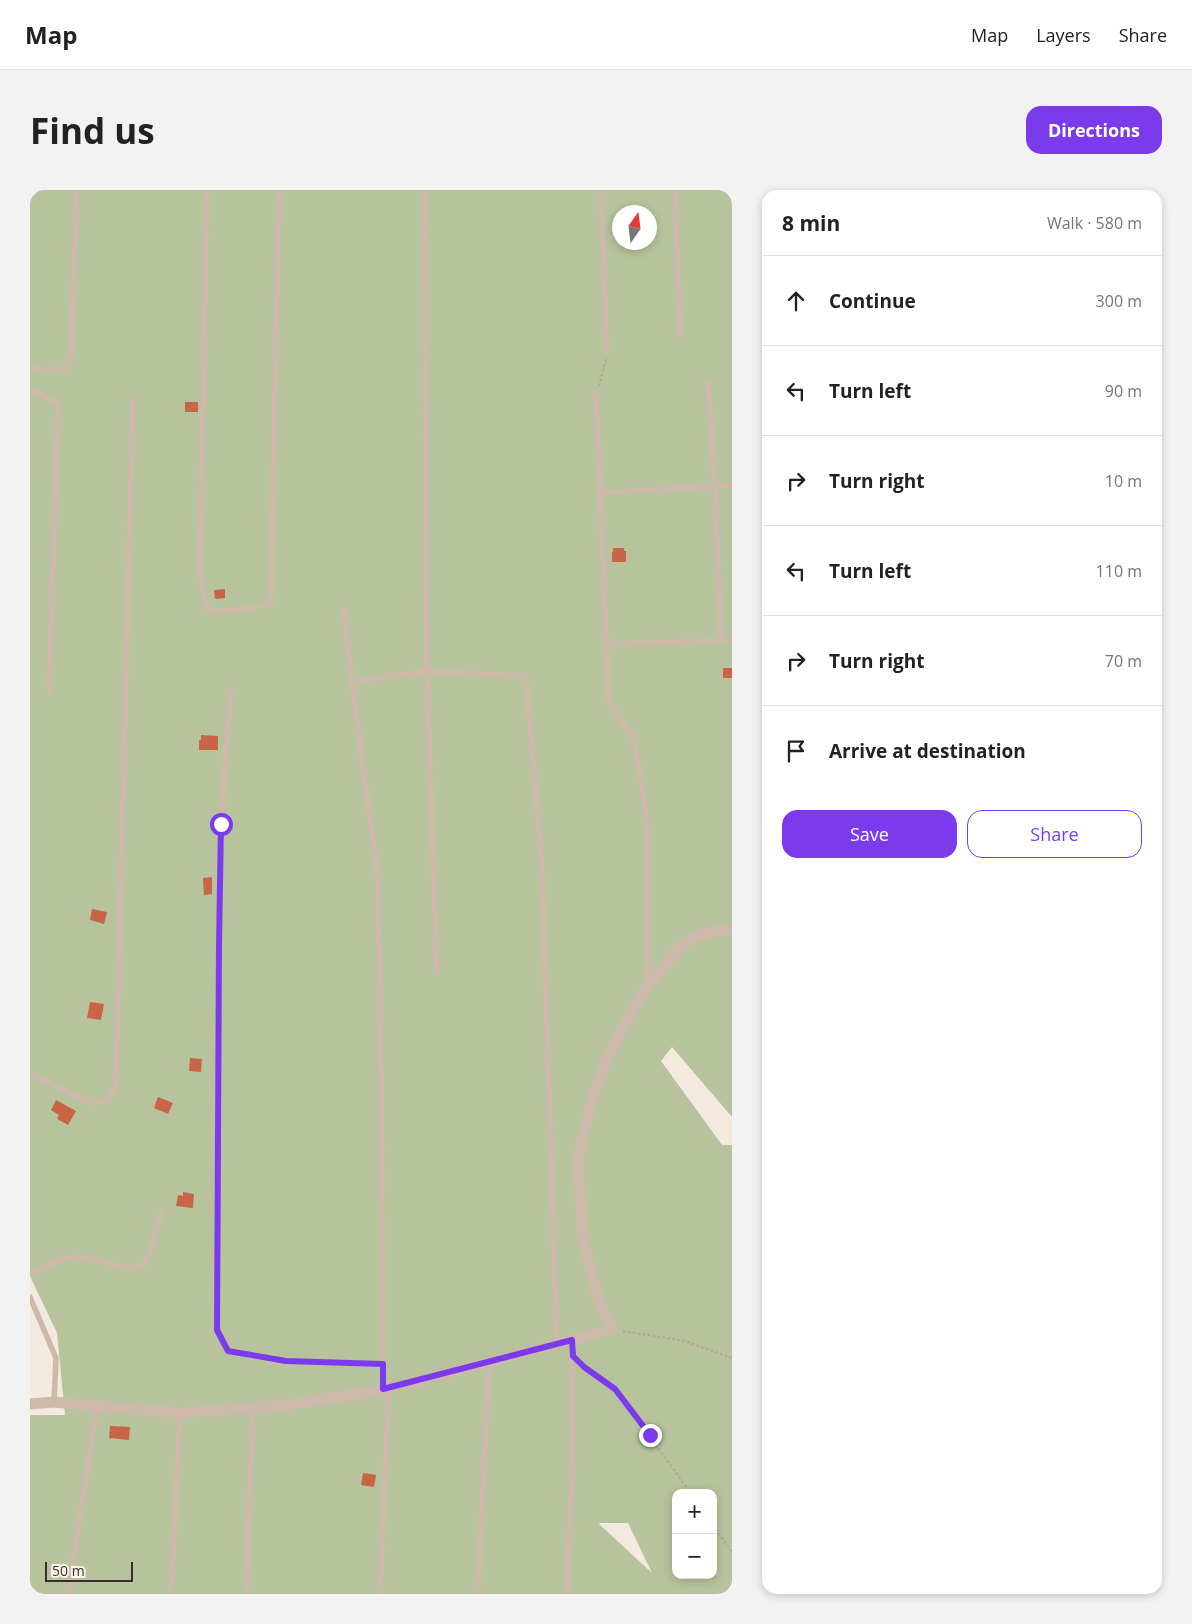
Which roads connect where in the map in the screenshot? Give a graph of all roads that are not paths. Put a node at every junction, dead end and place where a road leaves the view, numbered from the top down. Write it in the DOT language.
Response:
graph roads {
  1 [pos="77,190"];
  2 [pos="207,190"];
  3 [pos="279,190"];
  4 [pos="425,190"];
  5 [pos="601,190"];
  6 [pos="675,190"];
  7 [pos="680,335"];
  8 [pos="607,351"];
  9 [pos="30,368"];
  10 [pos="708,382"];
  11 [pos="30,390"];
  12 [pos="596,393"];
  13 [pos="133,401"];
  14 [pos="715,486"];
  15 [pos="732,486"];
  16 [pos="600,493"];
  17 [pos="344,609"];
  18 [pos="721,640"];
  19 [pos="732,640"];
  20 [pos="606,644"];
  21 [pos="427,671"];
  22 [pos="352,682"];
  23 [pos="232,689"];
  24 [pos="49,691"];
  25 [pos="732,929"];
  26 [pos="437,971"];
  27 [pos="647,986"];
  28 [pos="30,1074"];
  29 [pos="161,1213"];
  30 [pos="30,1274"];
  31 [pos="30,1296"];
  32 [pos="572,1340"];
  33 [pos="557,1344"];
  34 [pos="489,1362"];
  35 [pos="383,1364"];
  36 [pos="386,1389"];
  37 [pos="54,1402"];
  38 [pos="30,1404"];
  39 [pos="97,1406"];
  40 [pos="253,1407"];
  41 [pos="180,1413"];
  42 [pos="68,1594"];
  43 [pos="170,1594"];
  44 [pos="246,1594"];
  45 [pos="380,1594"];
  46 [pos="478,1594"];
  47 [pos="567,1594"];
  1 -- 9 [label="lane"];
  2 -- 3 [label="lane"];
  4 -- 21 [label="lane"];
  5 -- 8 [label="lane"];
  6 -- 7 [label="lane"];
  10 -- 14 [label="lane"];
  11 -- 24 [label="lane"];
  12 -- 16 [label="lane"];
  13 -- 28 [label="lane"];
  14 -- 15 [label="lane"];
  14 -- 16 [label="lane"];
  14 -- 18 [label="lane"];
  16 -- 20 [label="lane"];
  17 -- 22 [label="lane"];
  18 -- 19 [label="lane"];
  18 -- 20 [label="lane"];
  20 -- 27 [label="lane"];
  21 -- 22 [label="lane"];
  21 -- 26 [label="lane"];
  21 -- 33 [label="lane"];
  22 -- 35 [label="lane"];
  23 -- 35 [label="lane"];
  25 -- 27 [label="street"];
  27 -- 32 [label="street"];
  29 -- 30 [label="lane"];
  31 -- 37 [label="lane"];
  32 -- 33 [label="street"];
  32 -- 47 [label="lane"];
  33 -- 34 [label="street"];
  34 -- 36 [label="street"];
  34 -- 46 [label="lane"];
  35 -- 36 [label="lane"];
  36 -- 40 [label="street"];
  36 -- 45 [label="lane"];
  37 -- 38 [label="street"];
  37 -- 39 [label="street"];
  39 -- 41 [label="street"];
  39 -- 42 [label="lane"];
  40 -- 41 [label="street"];
  40 -- 44 [label="lane"];
  41 -- 43 [label="lane"];
}
